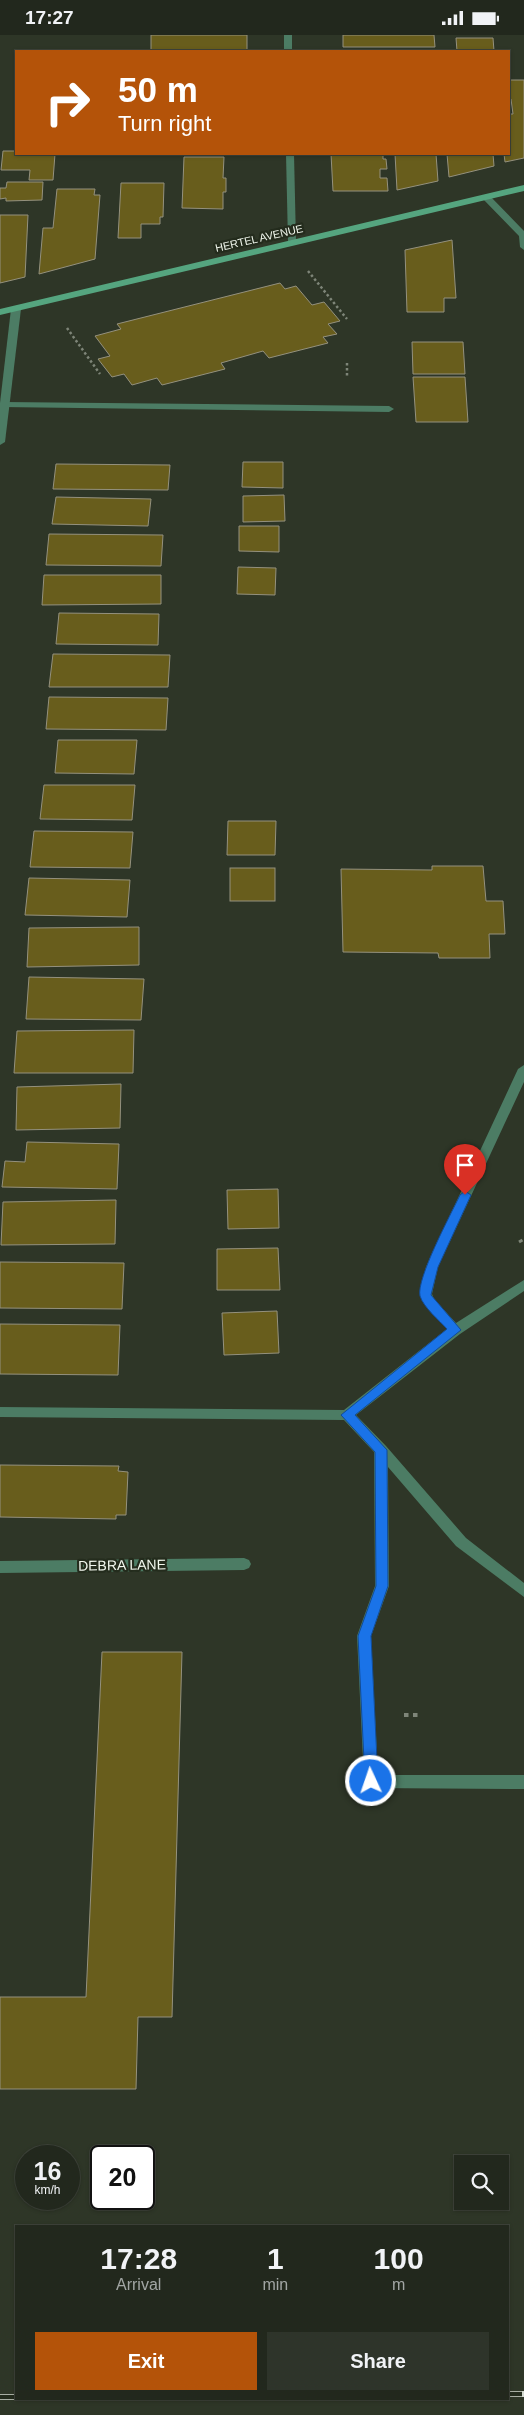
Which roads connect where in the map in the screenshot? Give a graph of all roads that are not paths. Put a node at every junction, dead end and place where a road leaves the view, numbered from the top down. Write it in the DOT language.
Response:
graph roads {
  1 [pos="288,35"];
  2 [pos="288,50"];
  3 [pos="290,155"];
  4 [pos="524,189"];
  5 [pos="486,197"];
  6 [pos="292,242"];
  7 [pos="524,247"];
  8 [pos="16,309"];
  9 [pos="0,312"];
  10 [pos="4,405"];
  11 [pos="389,409"];
  12 [pos="0,442"];
  13 [pos="524,1069"];
  14 [pos="524,1285"];
  15 [pos="455,1330"];
  16 [pos="0,1412"];
  17 [pos="347,1415"];
  18 [pos="381,1450"];
  19 [pos="244,1564"];
  20 [pos="0,1567"];
  21 [pos="524,1591"];
  22 [pos="524,1782"];
  1 -- 2 [label="street"];
  3 -- 6 [label="street"];
  4 -- 5 [label="street, HERTEL AVENUE"];
  5 -- 6 [label="street, HERTEL AVENUE"];
  5 -- 7 [label="street"];
  6 -- 8 [label="street, HERTEL AVENUE"];
  8 -- 9 [label="street, HERTEL AVENUE"];
  8 -- 10 [label="street"];
  10 -- 11 [label="street"];
  10 -- 12 [label="street"];
  13 -- 15 [label="street"];
  14 -- 15 [label="street"];
  15 -- 17 [label="street"];
  16 -- 17 [label="street"];
  17 -- 18 [label="street"];
  18 -- 21 [label="street"];
  18 -- 22 [label="street"];
  19 -- 20 [label="street, DEBRA LANE"];
}
